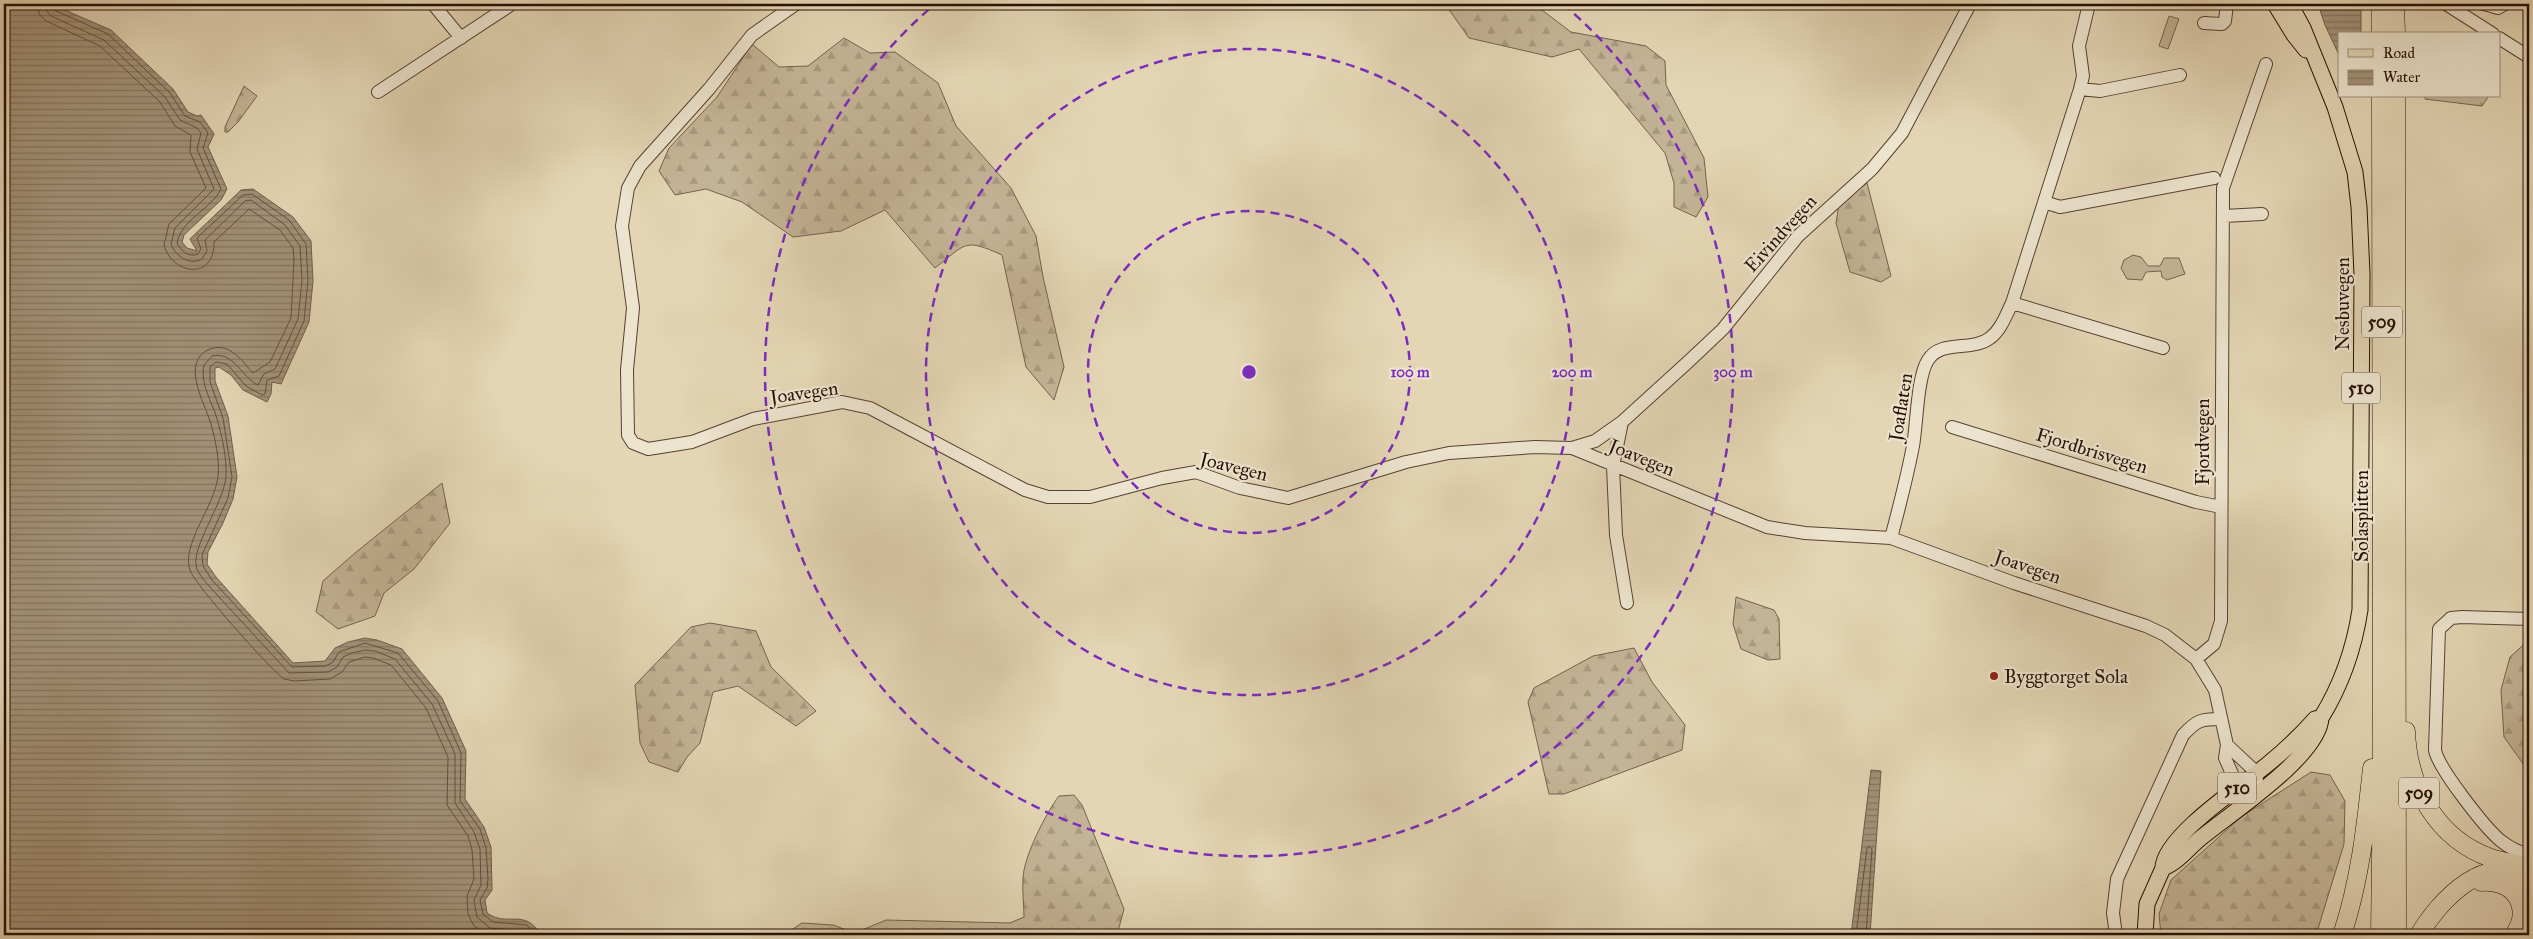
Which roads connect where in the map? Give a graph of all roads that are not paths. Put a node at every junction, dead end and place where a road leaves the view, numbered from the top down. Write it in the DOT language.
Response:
graph roads {
  1 [pos="432,4"];
  2 [pos="512,4"];
  3 [pos="796,4"];
  4 [pos="1970,4"];
  5 [pos="2089,4"];
  6 [pos="2227,4"];
  7 [pos="2275,4"];
  8 [pos="2290,4"];
  9 [pos="2381,4"];
  10 [pos="2396,4"];
  11 [pos="2446,4"];
  12 [pos="2484,4"];
  13 [pos="2505,4"];
  14 [pos="2204,23"];
  15 [pos="2381,32"];
  16 [pos="2396,32"];
  17 [pos="2490,32"];
  18 [pos="461,38"];
  19 [pos="2500,39"];
  20 [pos="2529,57"];
  21 [pos="2314,59"];
  22 [pos="2266,64"];
  23 [pos="2180,76"];
  24 [pos="2080,89"];
  25 [pos="378,92"];
  26 [pos="2382,98"];
  27 [pos="2396,98"];
  28 [pos="2214,178"];
  29 [pos="2044,202"];
  30 [pos="2262,214"];
  31 [pos="2224,216"];
  32 [pos="2012,303"];
  33 [pos="2163,348"];
  34 [pos="1622,422"];
  35 [pos="1952,427"];
  36 [pos="1572,448"];
  37 [pos="1613,466"];
  38 [pos="2221,507"];
  39 [pos="1892,538"];
  40 [pos="1627,603"];
  41 [pos="2529,619"];
  42 [pos="2397,656"];
  43 [pos="2196,659"];
  44 [pos="2381,673"];
  45 [pos="2321,718"];
  46 [pos="2220,719"];
  47 [pos="2227,745"];
  48 [pos="2257,773"];
  49 [pos="2238,787"];
  50 [pos="2256,794"];
  51 [pos="2529,855"];
  52 [pos="2529,867"];
  53 [pos="2163,868"];
  54 [pos="2529,883"];
  55 [pos="2466,884"];
  56 [pos="2529,932"];
  57 [pos="2116,935"];
  58 [pos="2145,935"];
  59 [pos="2342,935"];
  60 [pos="2380,935"];
  61 [pos="2396,935"];
  62 [pos="2419,935"];
  63 [pos="2514,935"];
  64 [pos="2527,935"];
  1 -- 18 [label="street"];
  2 -- 18 [label="street"];
  3 -- 36 [label="street, Joavegen"];
  4 -- 34 [label="street, Eivindvegen"];
  5 -- 24 [label="street, Joaflaten"];
  6 -- 14 [label="street"];
  7 -- 21 [label="main road, Nesbuvegen / 510"];
  8 -- 21 [label="main road, Nesbuvegen / 510"];
  9 -- 15 [label="highway"];
  10 -- 16 [label="highway"];
  11 -- 17 [label="street"];
  12 -- 13 [label="street"];
  18 -- 25 [label="street"];
  19 -- 20 [label="street"];
  21 -- 45 [label="main road, Nesbuvegen / 510"];
  22 -- 31 [label="street, Fjordvegen"];
  23 -- 24 [label="street"];
  24 -- 29 [label="street, Joaflaten"];
  26 -- 44 [label="highway, Solasplitten / 509"];
  27 -- 42 [label="highway, Solasplitten / 509"];
  28 -- 29 [label="street"];
  29 -- 32 [label="street, Joaflaten"];
  30 -- 31 [label="street"];
  31 -- 38 [label="street, Fjordvegen"];
  32 -- 33 [label="street"];
  32 -- 39 [label="street, Joaflaten"];
  34 -- 36 [label="street, Eivindvegen"];
  34 -- 37 [label="street"];
  35 -- 38 [label="street, Fjordbrisvegen"];
  36 -- 37 [label="street, Joavegen"];
  37 -- 39 [label="street, Joavegen"];
  37 -- 40 [label="street"];
  38 -- 43 [label="street, Fjordvegen"];
  39 -- 43 [label="street, Joavegen"];
  41 -- 51 [label="street"];
  42 -- 52 [label="highway, 509"];
  42 -- 61 [label="highway, Solasplitten / 509"];
  43 -- 46 [label="street, Joavegen"];
  44 -- 59 [label="highway, 509"];
  44 -- 60 [label="highway, Solasplitten / 509"];
  45 -- 48 [label="main road, Nesbuvegen / 510"];
  45 -- 50 [label="main road, 510"];
  46 -- 47 [label="street, Joavegen"];
  46 -- 57 [label="street"];
  47 -- 48 [label="street"];
  47 -- 49 [label="street, Joavegen"];
  48 -- 49 [label="main road, Nesbuvegen / 510"];
  48 -- 50 [label="street"];
  49 -- 50 [label="street"];
  49 -- 53 [label="main road, Nesbuvegen / 510"];
  50 -- 53 [label="main road, 510"];
  53 -- 58 [label="main road, 510"];
  54 -- 55 [label="highway"];
  55 -- 62 [label="highway"];
  55 -- 63 [label="highway"];
  56 -- 64 [label="main road"];
}
